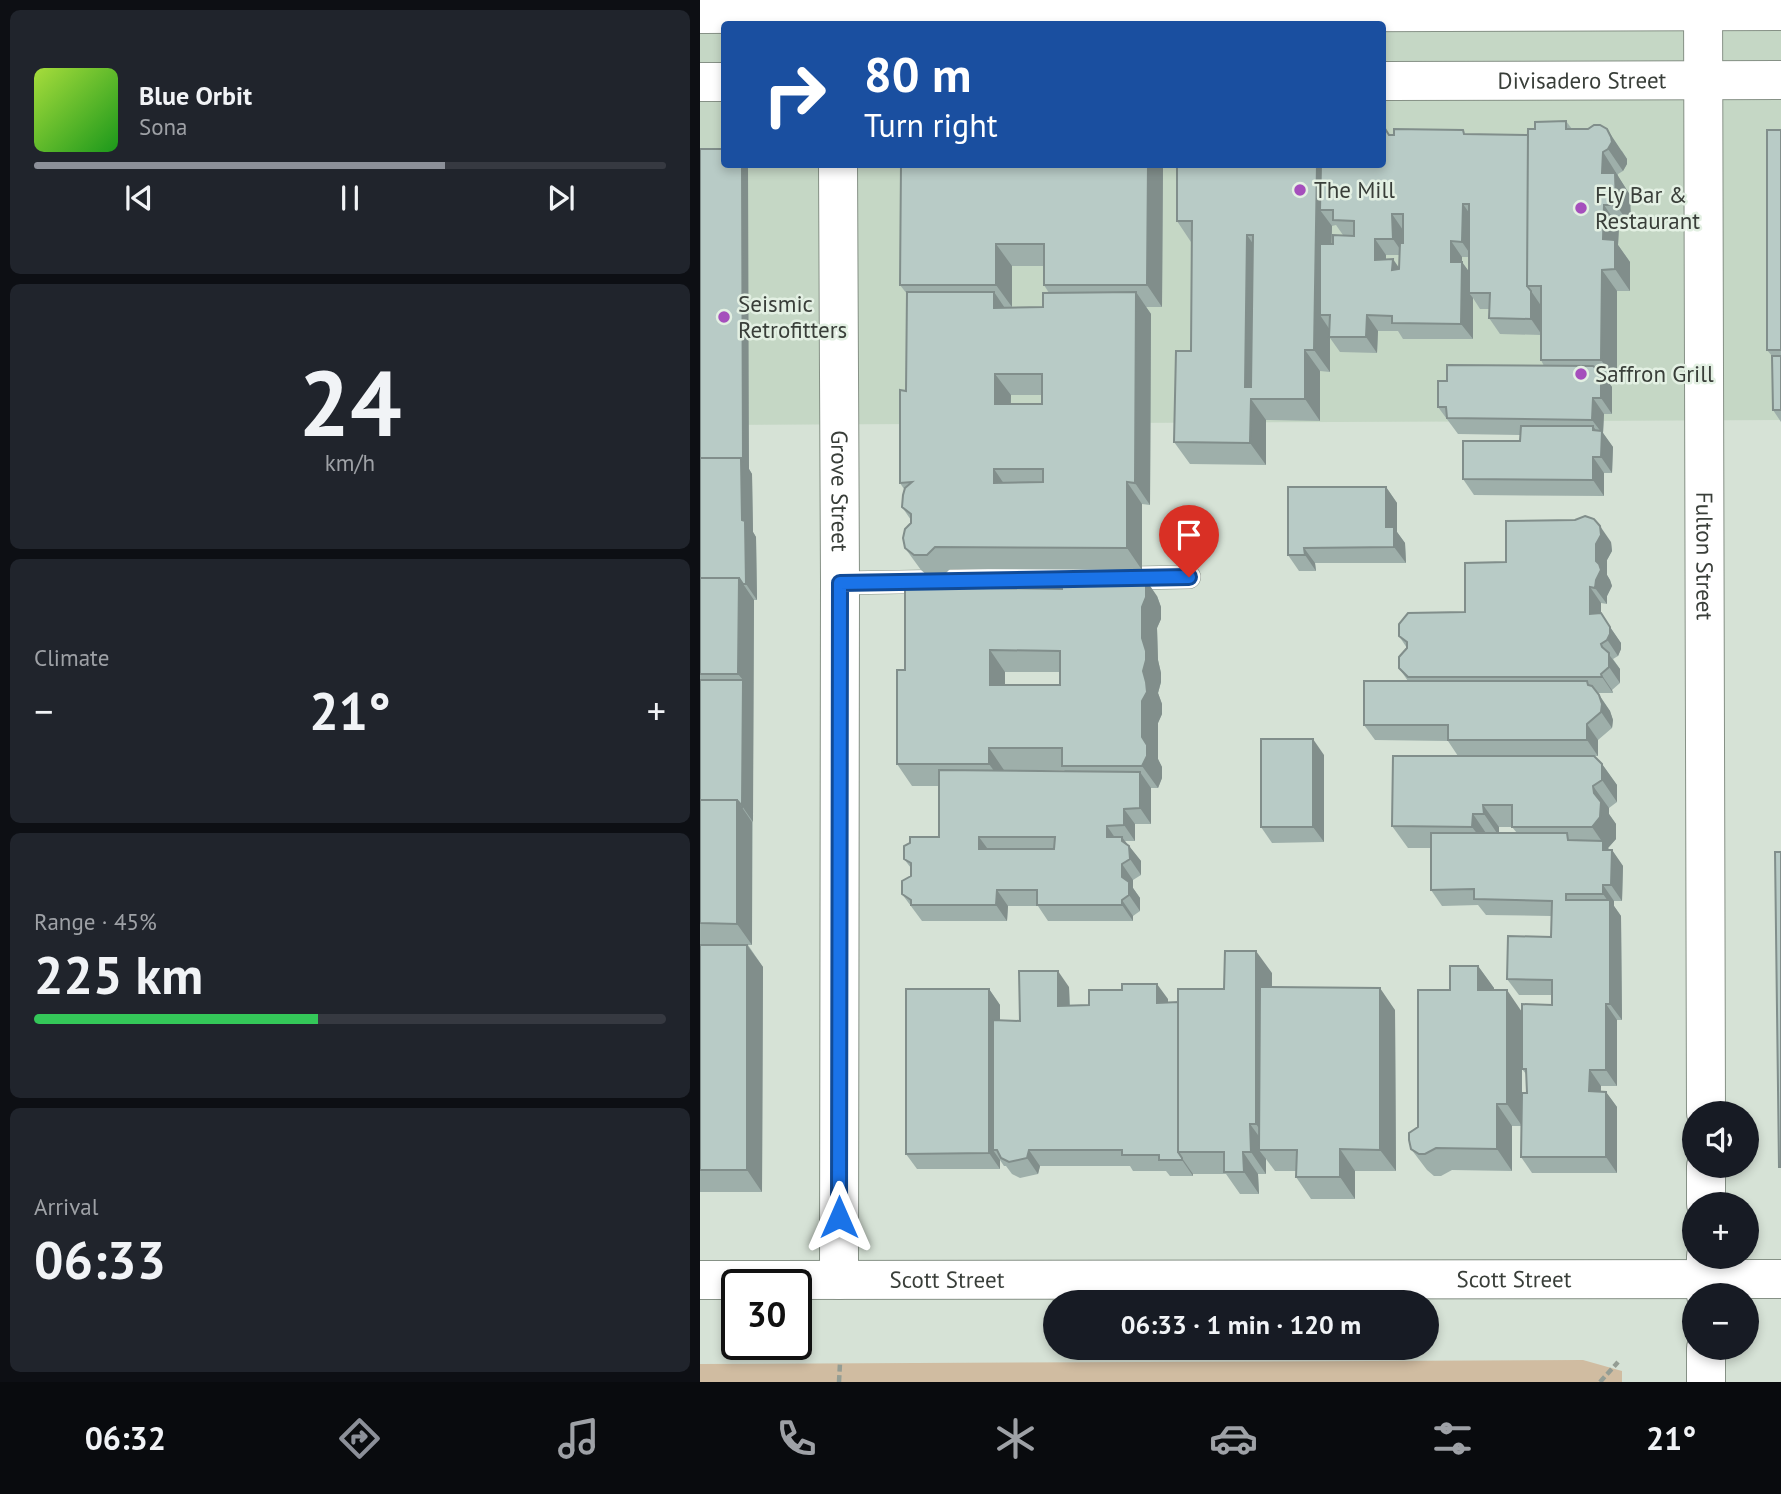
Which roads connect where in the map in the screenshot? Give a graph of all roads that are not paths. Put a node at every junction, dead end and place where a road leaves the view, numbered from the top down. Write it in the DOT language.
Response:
graph roads {
  1 [pos="1703,6"];
  2 [pos="1781,11"];
  3 [pos="837,13"];
  4 [pos="700,14"];
  5 [pos="1703,80"];
  6 [pos="1781,80"];
  7 [pos="1386,81"];
  8 [pos="700,82"];
  9 [pos="721,82"];
  10 [pos="838,168"];
  11 [pos="1189,577"];
  12 [pos="840,583"];
  13 [pos="1706,1101"];
  14 [pos="1706,1277"];
  15 [pos="1781,1279"];
  16 [pos="700,1280"];
  17 [pos="839,1280"];
  18 [pos="1706,1360"];
  19 [pos="1706,1382"];
  1 -- 2 [label="street"];
  1 -- 3 [label="street"];
  1 -- 5 [label="street, Fulton Street"];
  3 -- 4 [label="street"];
  5 -- 6 [label="street, Divisadero Street"];
  5 -- 7 [label="street, Divisadero Street"];
  5 -- 13 [label="street, Fulton Street"];
  8 -- 9 [label="street"];
  10 -- 12 [label="street, Grove Street"];
  11 -- 12 [label="lane"];
  12 -- 17 [label="street, Grove Street"];
  14 -- 15 [label="street, Scott Street"];
  14 -- 17 [label="street, Scott Street"];
  16 -- 17 [label="street, Scott Street"];
  18 -- 19 [label="street"];
}
